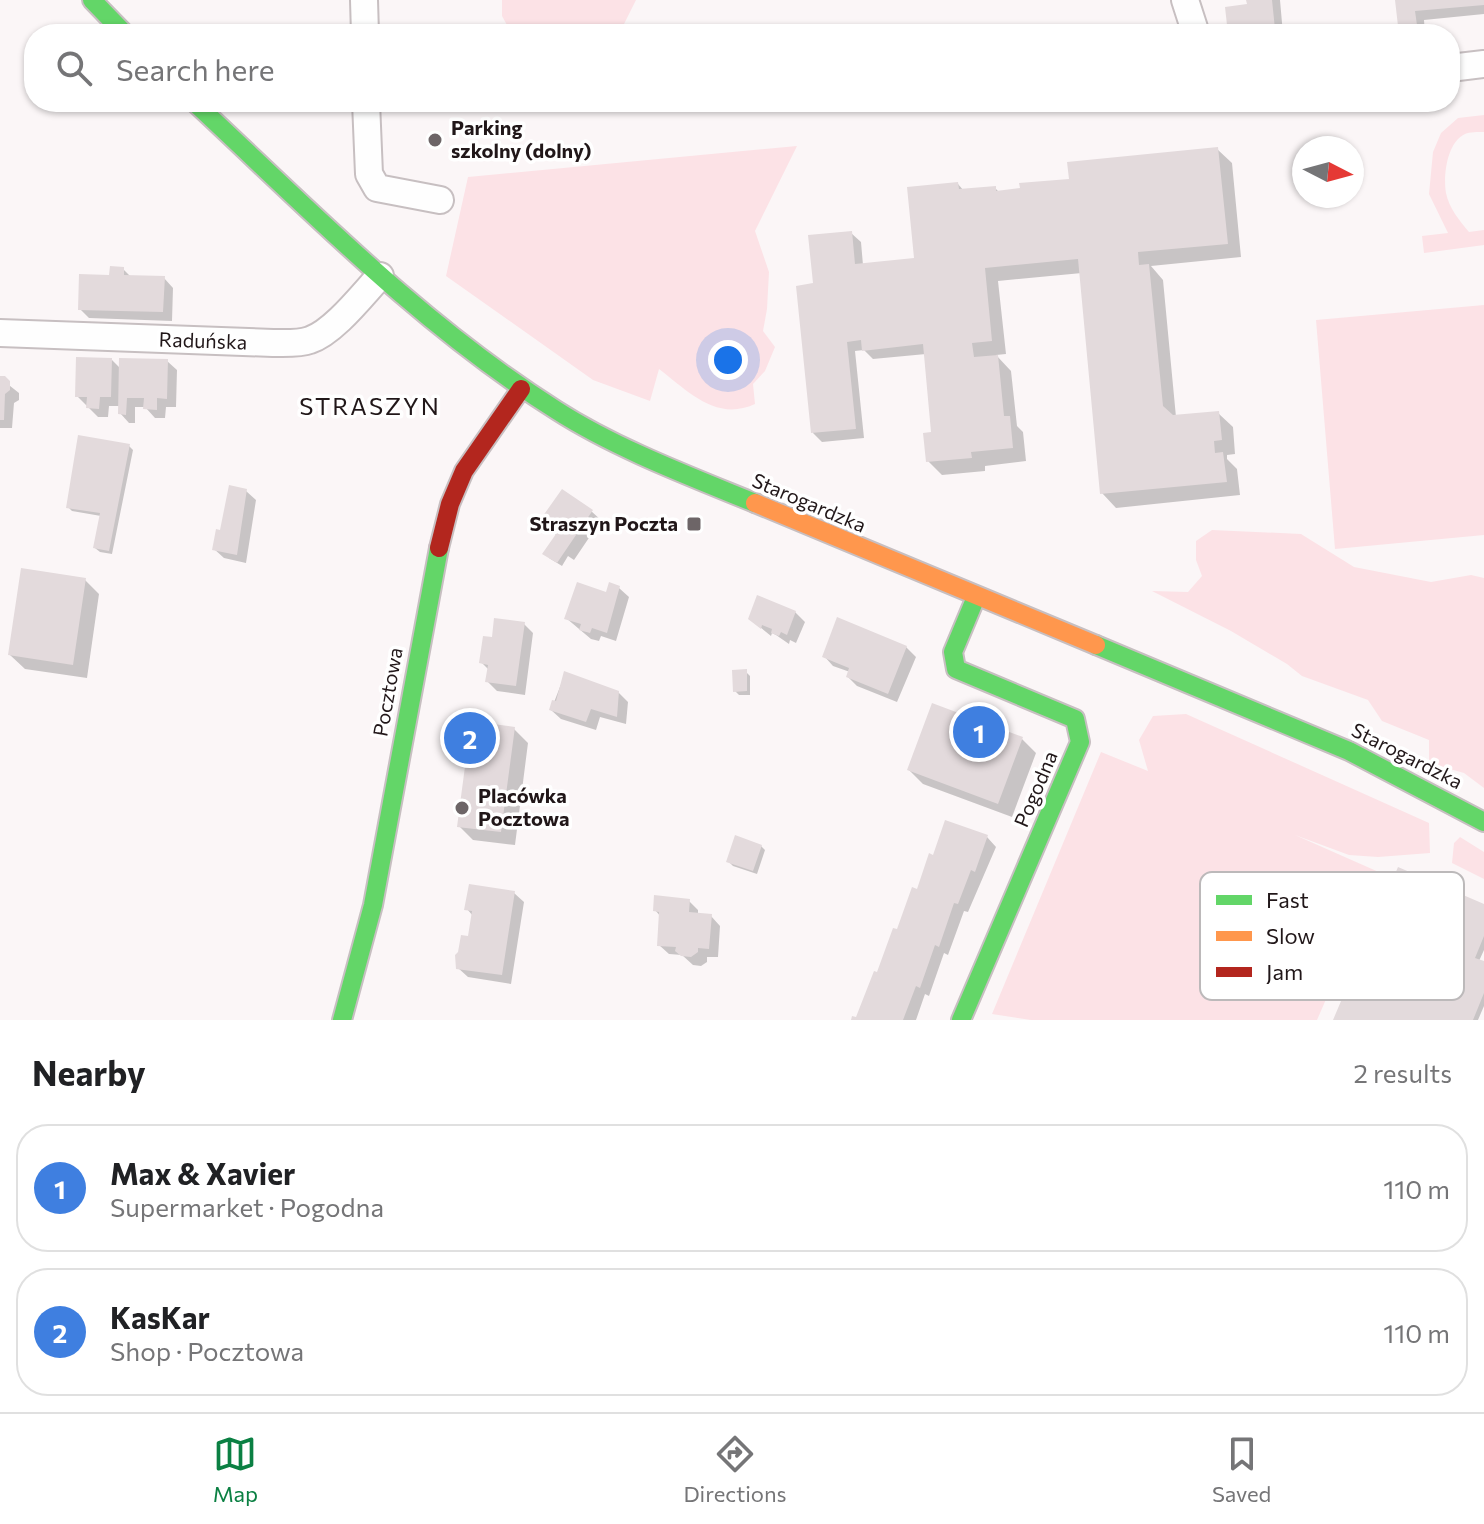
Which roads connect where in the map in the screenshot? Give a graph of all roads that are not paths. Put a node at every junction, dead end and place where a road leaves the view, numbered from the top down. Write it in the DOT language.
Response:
graph roads {
  1 [pos="364,0"];
  2 [pos="1185,0"];
  3 [pos="99,3"];
  4 [pos="117,24"];
  5 [pos="365,24"];
  6 [pos="1193,24"];
  7 [pos="1484,64"];
  8 [pos="1460,67"];
  9 [pos="205,112"];
  10 [pos="366,112"];
  11 [pos="440,200"];
  12 [pos="380,276"];
  13 [pos="0,333"];
  14 [pos="521,389"];
  15 [pos="976,597"];
  16 [pos="1484,822"];
  17 [pos="342,1020"];
  18 [pos="961,1020"];
  1 -- 5 [label="street"];
  2 -- 6 [label="street"];
  3 -- 4 [label="main road"];
  7 -- 8 [label="street"];
  9 -- 12 [label="main road, Starogardzka"];
  10 -- 11 [label="street"];
  12 -- 13 [label="street, Raduńska"];
  12 -- 14 [label="main road, Starogardzka"];
  14 -- 15 [label="main road, Starogardzka"];
  14 -- 17 [label="main road, Pocztowa"];
  15 -- 16 [label="main road, Starogardzka"];
  15 -- 18 [label="main road, Pogodna"];
}
